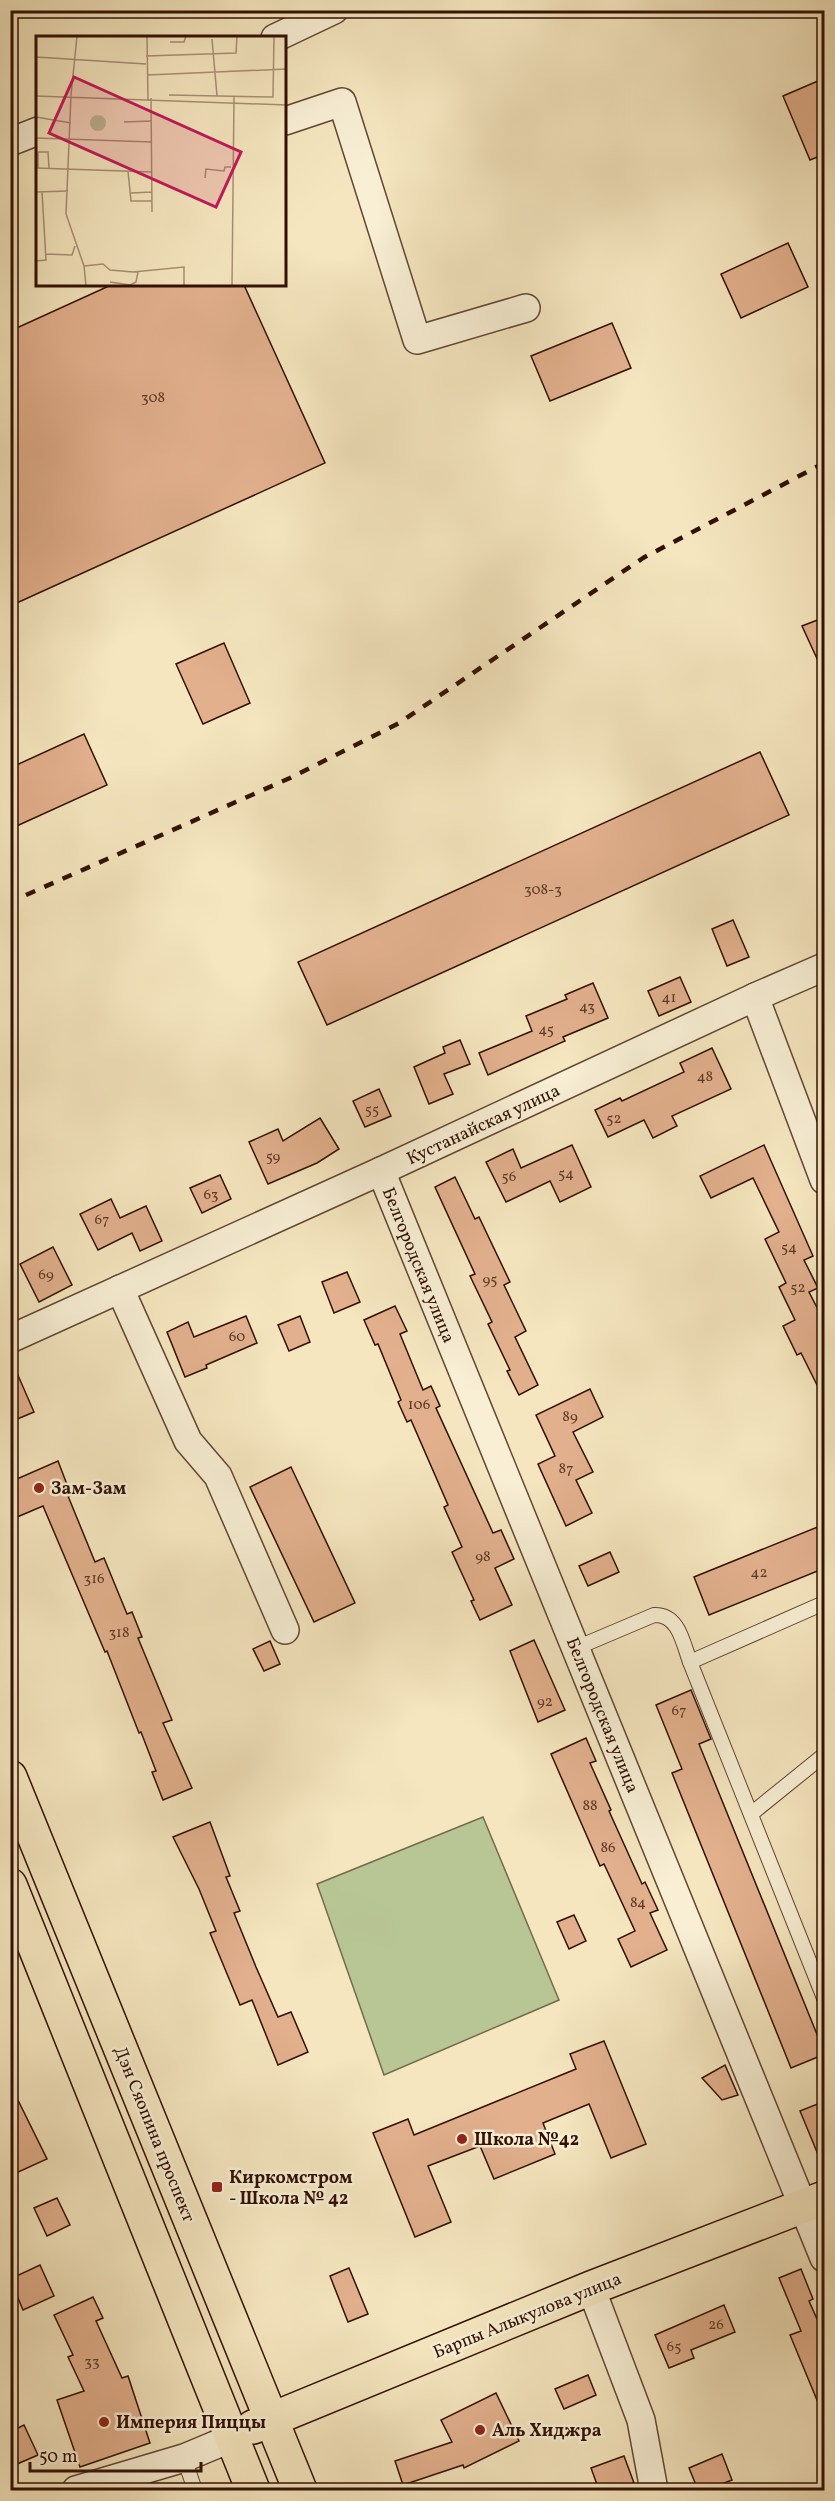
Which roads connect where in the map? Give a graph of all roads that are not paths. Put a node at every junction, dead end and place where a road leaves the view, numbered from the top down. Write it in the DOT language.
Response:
graph roads {
  1 [pos="334,10"];
  2 [pos="279,36"];
  3 [pos="286,121"];
  4 [pos="36,132"];
  5 [pos="10,142"];
  6 [pos="526,308"];
  7 [pos="825,967"];
  8 [pos="755,997"];
  9 [pos="381,1171"];
  10 [pos="825,1180"];
  11 [pos="120,1289"];
  12 [pos="10,1339"];
  13 [pos="825,1603"];
  14 [pos="285,1630"];
  15 [pos="576,1648"];
  16 [pos="690,1662"];
  17 [pos="825,1755"];
  18 [pos="10,1777"];
  19 [pos="751,1814"];
  20 [pos="10,1885"];
  21 [pos="825,1998"];
  22 [pos="814,2202"];
  23 [pos="825,2258"];
  24 [pos="591,2289"];
  25 [pos="272,2418"];
  26 [pos="232,2438"];
  27 [pos="184,2458"];
  28 [pos="76,2490"];
  29 [pos="195,2490"];
  30 [pos="253,2490"];
  31 [pos="300,2490"];
  32 [pos="654,2490"];
  1 -- 2 [label="street"];
  3 -- 6 [label="street"];
  4 -- 5 [label="street"];
  7 -- 8 [label="street, Кустанайская улица"];
  8 -- 9 [label="street, Кустанайская улица"];
  8 -- 10 [label="street"];
  9 -- 11 [label="street, Кустанайская улица"];
  9 -- 15 [label="street, Белгородская улица"];
  11 -- 12 [label="street, Кустанайская улица"];
  11 -- 14 [label="street"];
  13 -- 16 [label="lane"];
  15 -- 16 [label="lane"];
  15 -- 22 [label="street, Белгородская улица"];
  16 -- 19 [label="lane"];
  17 -- 19 [label="lane"];
  18 -- 25 [label="main road, Дэн Сяопина проспект"];
  19 -- 21 [label="lane"];
  20 -- 26 [label="main road"];
  22 -- 23 [label="street, Белгородская улица"];
  22 -- 24 [label="main road, Барпы Алыкулова улица"];
  24 -- 25 [label="main road, Барпы Алыкулова улица"];
  24 -- 32 [label="street"];
  25 -- 26 [label="main road, Барпы Алыкулова улица"];
  25 -- 31 [label="main road, Дэн Сяопина проспект"];
  26 -- 27 [label="street"];
  26 -- 30 [label="main road"];
  27 -- 28 [label="street"];
  27 -- 29 [label="lane"];
}
